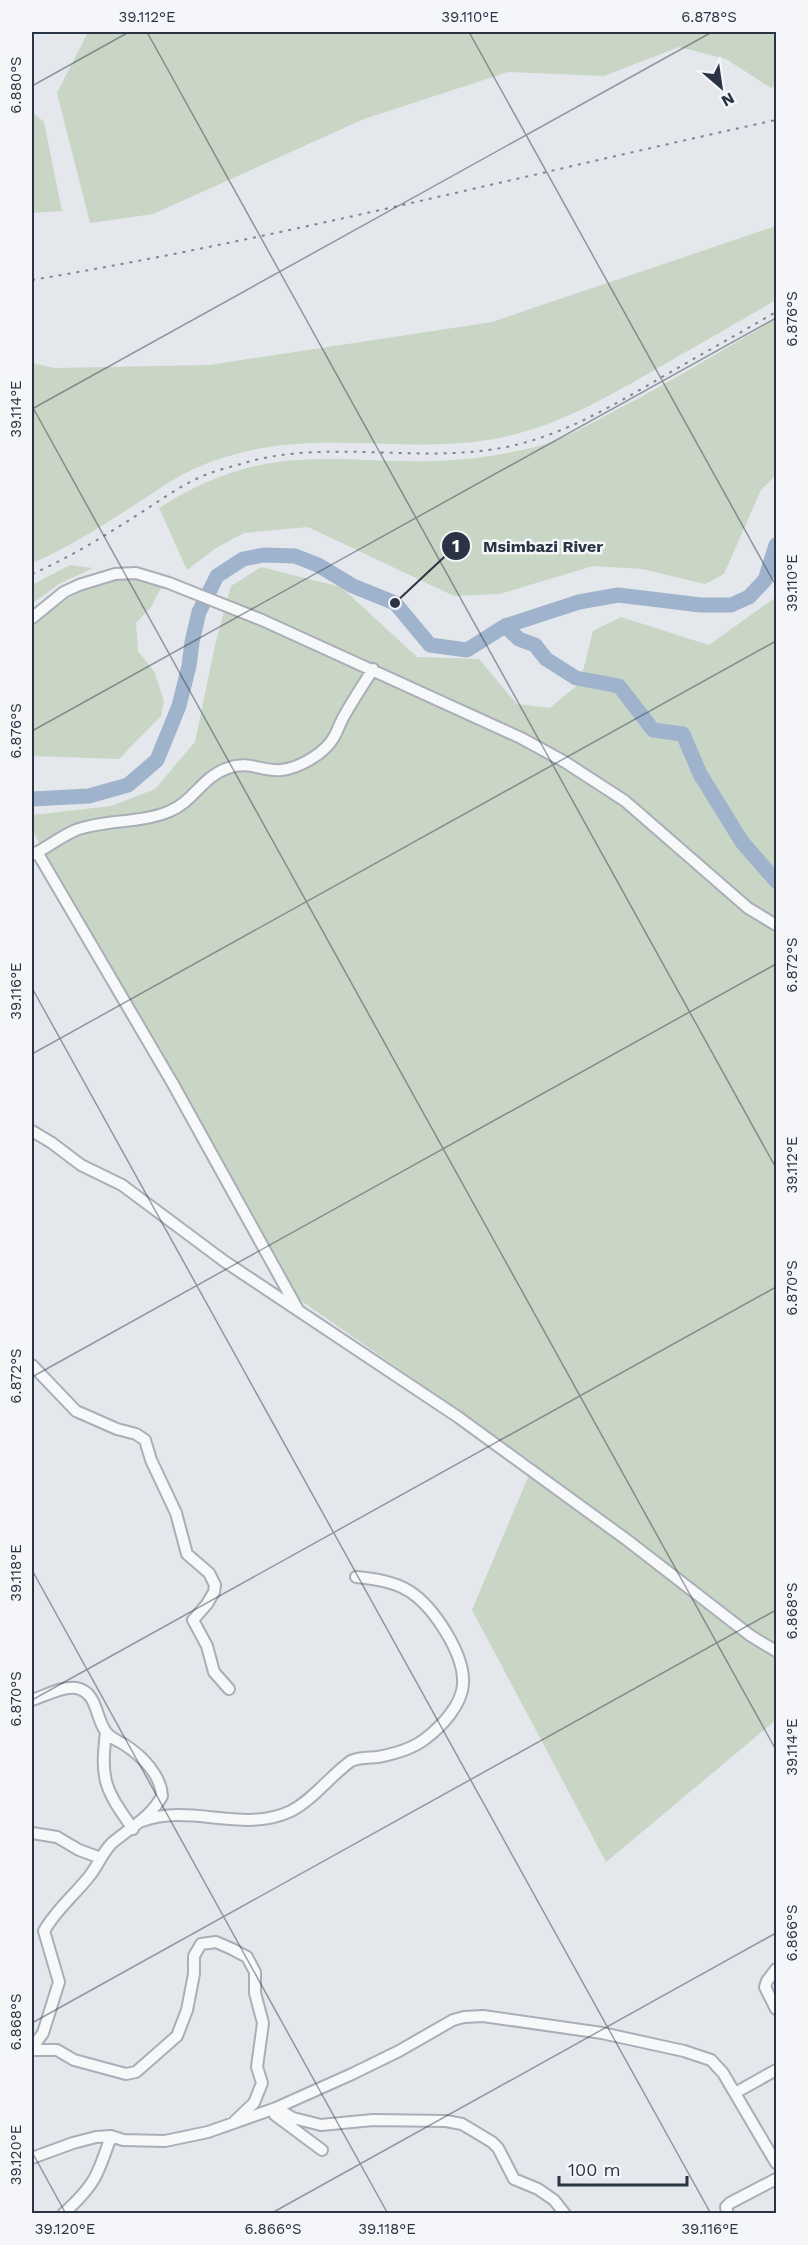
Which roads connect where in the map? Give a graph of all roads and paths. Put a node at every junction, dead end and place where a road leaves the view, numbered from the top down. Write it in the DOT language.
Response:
graph roads {
  1 [pos="32,618"];
  2 [pos="373,669"];
  3 [pos="34,854"];
  4 [pos="777,926"];
  5 [pos="32,1131"];
  6 [pos="300,1311"];
  7 [pos="32,1365"];
  8 [pos="356,1577"];
  9 [pos="777,1651"];
  10 [pos="229,1689"];
  11 [pos="32,1700"];
  12 [pos="106,1732"];
  13 [pos="142,1821"];
  14 [pos="133,1828"];
  15 [pos="32,1833"];
  16 [pos="101,1858"];
  17 [pos="777,1969"];
  18 [pos="777,2009"];
  19 [pos="32,2049"];
  20 [pos="777,2070"];
  21 [pos="735,2093"];
  22 [pos="274,2109"];
  23 [pos="234,2122"];
  24 [pos="111,2136"];
  25 [pos="777,2139"];
  26 [pos="765,2144"];
  27 [pos="322,2150"];
  28 [pos="34,2153"];
  29 [pos="777,2163"];
  30 [pos="777,2179"];
  31 [pos="63,2214"];
  32 [pos="566,2214"];
  33 [pos="728,2214"];
  1 -- 2 [label="street"];
  2 -- 3 [label="street"];
  2 -- 4 [label="street"];
  3 -- 6 [label="street"];
  5 -- 6 [label="street"];
  6 -- 9 [label="street"];
  7 -- 10 [label="street"];
  8 -- 13 [label="street"];
  11 -- 12 [label="street"];
  12 -- 13 [label="street"];
  12 -- 14 [label="street"];
  13 -- 14 [label="street"];
  14 -- 16 [label="street"];
  15 -- 16 [label="street"];
  16 -- 19 [label="street"];
  17 -- 18 [label="street"];
  19 -- 23 [label="street"];
  20 -- 21 [label="street"];
  21 -- 22 [label="street"];
  21 -- 26 [label="street"];
  22 -- 23 [label="street"];
  22 -- 27 [label="street"];
  22 -- 32 [label="street"];
  23 -- 24 [label="street"];
  24 -- 28 [label="street"];
  24 -- 31 [label="street"];
  25 -- 26 [label="street"];
  26 -- 29 [label="street"];
  30 -- 33 [label="street"];
}
